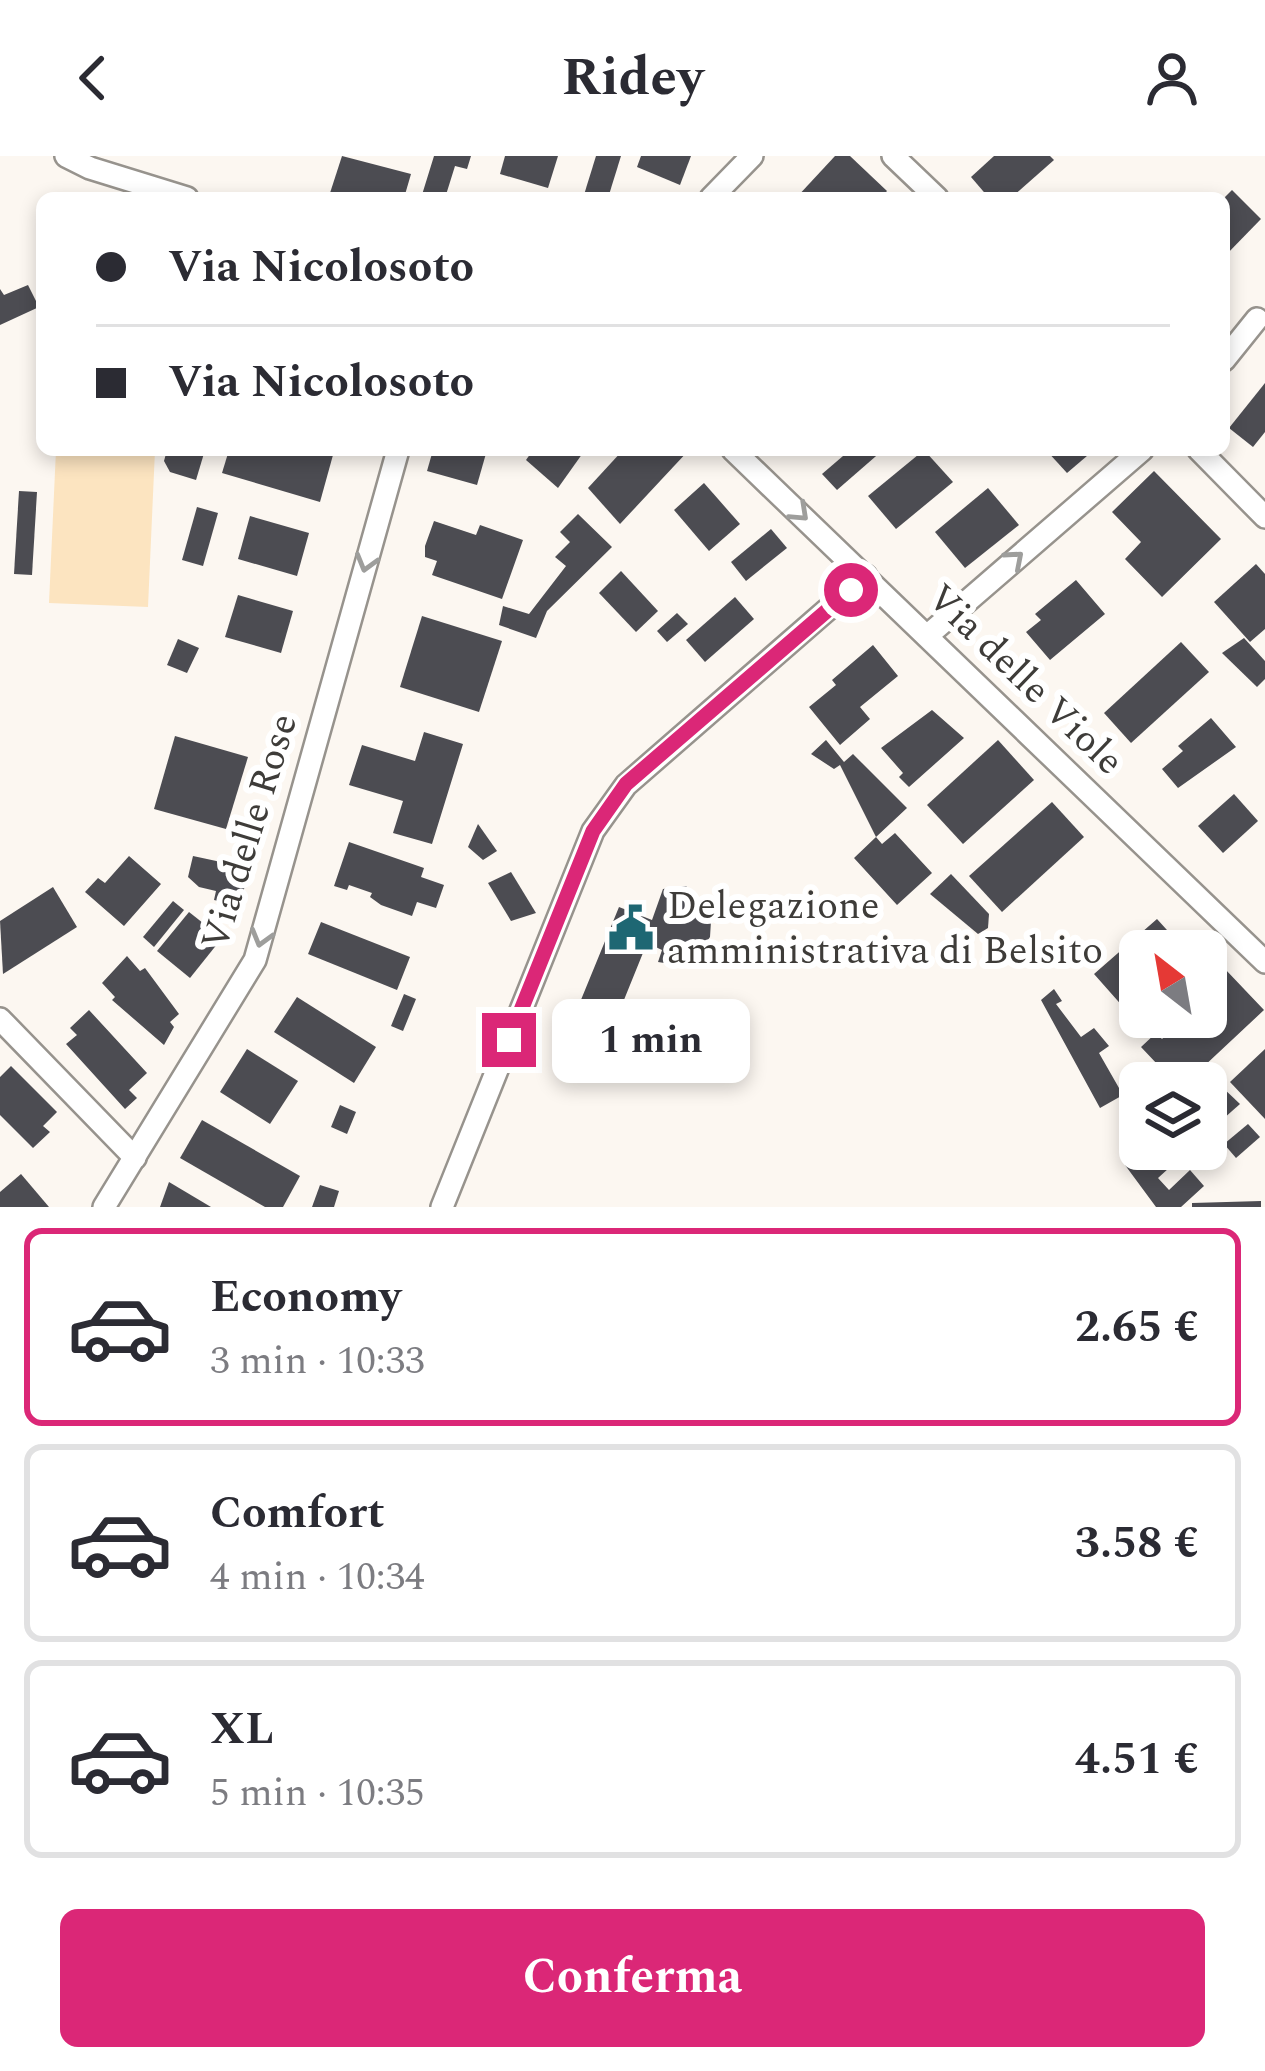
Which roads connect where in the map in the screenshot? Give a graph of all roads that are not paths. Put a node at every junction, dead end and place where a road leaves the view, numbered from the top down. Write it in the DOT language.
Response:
graph roads {
  1 [pos="66,156"];
  2 [pos="752,156"];
  3 [pos="893,156"];
  4 [pos="167,192"];
  5 [pos="717,192"];
  6 [pos="931,192"];
  7 [pos="1257,320"];
  8 [pos="1230,353"];
  9 [pos="396,456"];
  10 [pos="739,456"];
  11 [pos="1135,456"];
  12 [pos="1204,456"];
  13 [pos="1265,517"];
  14 [pos="866,576"];
  15 [pos="927,635"];
  16 [pos="1265,962"];
  17 [pos="0,1019"];
  18 [pos="135,1158"];
  19 [pos="104,1207"];
  20 [pos="442,1207"];
  1 -- 4 [label="street"];
  2 -- 5 [label="street"];
  3 -- 6 [label="street"];
  7 -- 8 [label="street"];
  9 -- 18 [label="street, Via delle Rose, one-way"];
  10 -- 14 [label="street, Via delle Viole, one-way"];
  15 -- 11 [label="street, one-way"];
  12 -- 13 [label="street"];
  14 -- 15 [label="street, Via delle Viole"];
  14 -- 20 [label="street"];
  15 -- 16 [label="street, Via delle Viole"];
  17 -- 18 [label="street"];
  18 -- 19 [label="street, Via delle Rose"];
}
